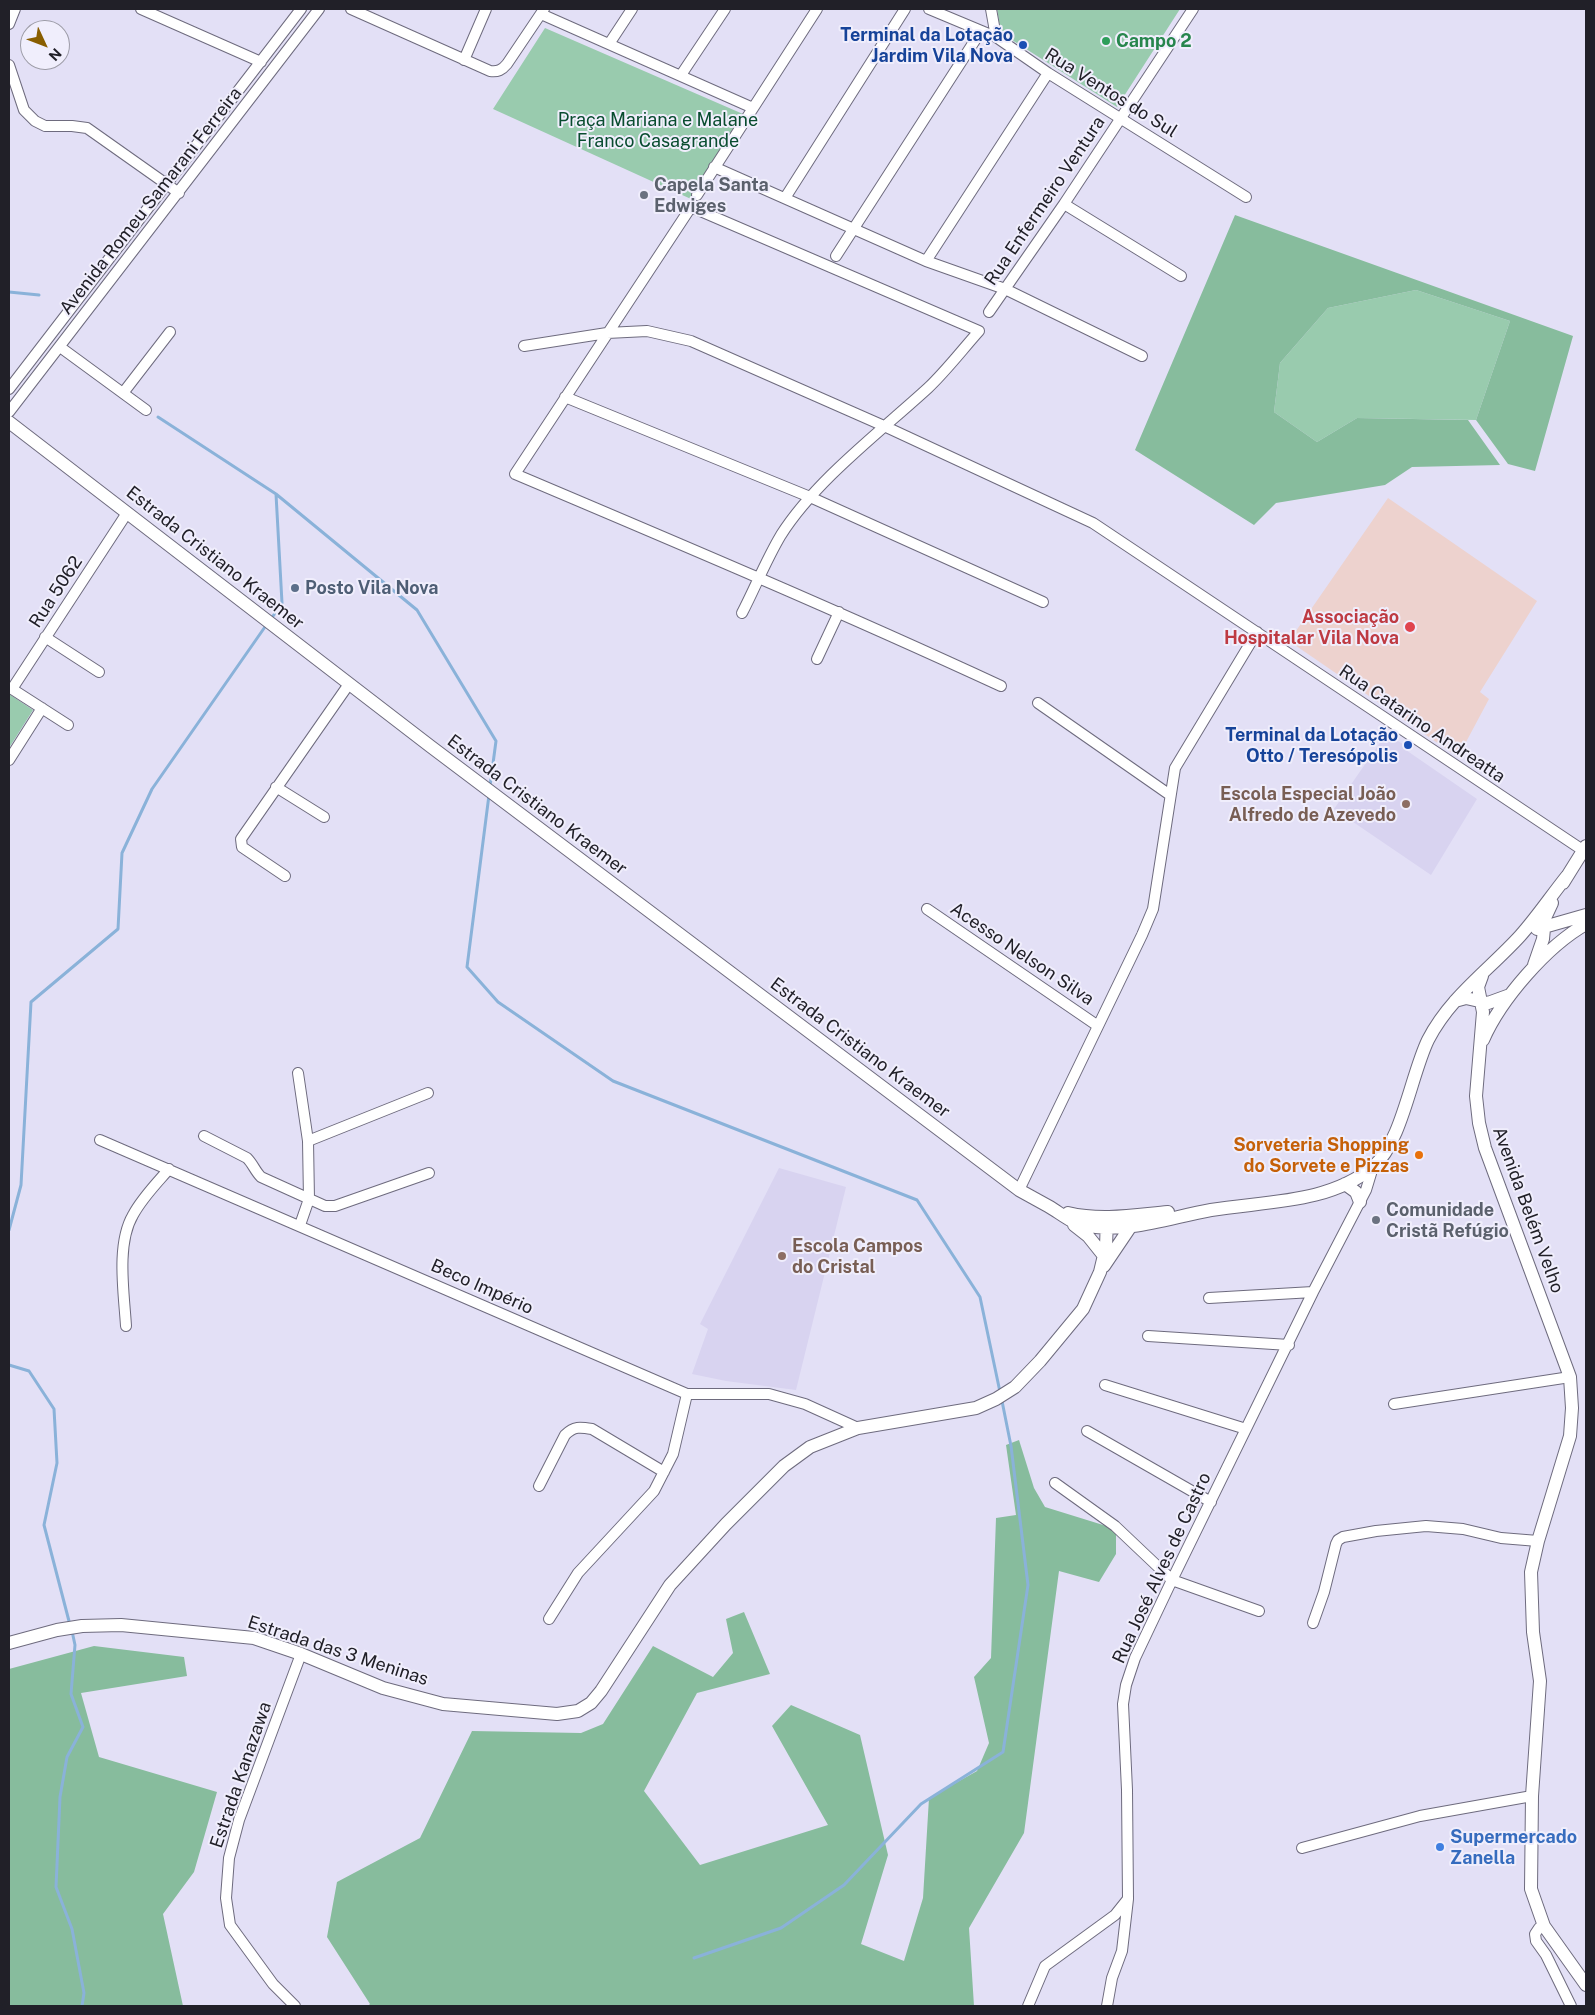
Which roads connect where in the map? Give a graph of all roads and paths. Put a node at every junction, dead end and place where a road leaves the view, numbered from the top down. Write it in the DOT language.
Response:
graph roads {
  1 [pos="14,9"];
  2 [pos="141,9"];
  3 [pos="301,9"];
  4 [pos="319,9"];
  5 [pos="351,9"];
  6 [pos="486,9"];
  7 [pos="632,9"];
  8 [pos="725,9"];
  9 [pos="817,9"];
  10 [pos="905,9"];
  11 [pos="929,9"];
  12 [pos="991,9"];
  13 [pos="1193,9"];
  14 [pos="542,11"];
  15 [pos="9,24"];
  16 [pos="981,31"];
  17 [pos="996,37"];
  18 [pos="609,44"];
  19 [pos="464,60"];
  20 [pos="261,62"];
  21 [pos="9,66"];
  22 [pos="1048,73"];
  23 [pos="681,75"];
  24 [pos="753,108"];
  25 [pos="1120,118"];
  26 [pos="714,167"];
  27 [pos="166,183"];
  28 [pos="179,193"];
  29 [pos="697,195"];
  30 [pos="1246,197"];
  31 [pos="785,198"];
  32 [pos="1064,204"];
  33 [pos="853,228"];
  34 [pos="836,256"];
  35 [pos="926,261"];
  36 [pos="1181,276"];
  37 [pos="1005,289"];
  38 [pos="989,312"];
  39 [pos="170,332"];
  40 [pos="607,333"];
  41 [pos="60,346"];
  42 [pos="524,346"];
  43 [pos="1142,356"];
  44 [pos="9,389"];
  45 [pos="123,394"];
  46 [pos="565,397"];
  47 [pos="146,410"];
  48 [pos="9,412"];
  49 [pos="9,422"];
  50 [pos="884,426"];
  51 [pos="810,497"];
  52 [pos="127,512"];
  53 [pos="760,578"];
  54 [pos="1043,602"];
  55 [pos="839,612"];
  56 [pos="742,613"];
  57 [pos="1258,632"];
  58 [pos="45,637"];
  59 [pos="817,659"];
  60 [pos="100,672"];
  61 [pos="349,684"];
  62 [pos="1002,686"];
  63 [pos="1038,703"];
  64 [pos="42,708"];
  65 [pos="68,725"];
  66 [pos="9,760"];
  67 [pos="276,787"];
  68 [pos="1170,796"];
  69 [pos="324,817"];
  70 [pos="1585,848"];
  71 [pos="285,876"];
  72 [pos="1567,876"];
  73 [pos="927,909"];
  74 [pos="1586,915"];
  75 [pos="1586,924"];
  76 [pos="1544,928"];
  77 [pos="1521,935"];
  78 [pos="1531,971"];
  79 [pos="1485,972"];
  80 [pos="1510,995"];
  81 [pos="1455,1000"];
  82 [pos="1481,1001"];
  83 [pos="1098,1026"];
  84 [pos="1479,1050"];
  85 [pos="298,1073"];
  86 [pos="428,1093"];
  87 [pos="204,1136"];
  88 [pos="100,1140"];
  89 [pos="308,1141"];
  90 [pos="1373,1166"];
  91 [pos="168,1169"];
  92 [pos="430,1173"];
  93 [pos="1361,1175"];
  94 [pos="1345,1184"];
  95 [pos="1018,1190"];
  96 [pos="309,1199"];
  97 [pos="1360,1202"];
  98 [pos="1049,1207"];
  99 [pos="1212,1210"];
  100 [pos="1068,1220"];
  101 [pos="1107,1223"];
  102 [pos="300,1225"];
  103 [pos="1131,1226"];
  104 [pos="1104,1256"];
  105 [pos="1100,1272"];
  106 [pos="1314,1292"];
  107 [pos="1209,1298"];
  108 [pos="126,1326"];
  109 [pos="1148,1336"];
  110 [pos="1288,1345"];
  111 [pos="1570,1377"];
  112 [pos="1105,1385"];
  113 [pos="687,1394"];
  114 [pos="1394,1404"];
  115 [pos="858,1428"];
  116 [pos="1246,1429"];
  117 [pos="1087,1431"];
  118 [pos="664,1472"];
  119 [pos="1055,1483"];
  120 [pos="539,1486"];
  121 [pos="1211,1502"];
  122 [pos="1538,1541"];
  123 [pos="1172,1580"];
  124 [pos="1259,1611"];
  125 [pos="549,1619"];
  126 [pos="1313,1623"];
  127 [pos="9,1643"];
  128 [pos="301,1654"];
  129 [pos="1532,1796"];
  130 [pos="1302,1848"];
  131 [pos="1128,1899"];
  132 [pos="1544,1926"];
  133 [pos="1586,1985"];
  134 [pos="295,2006"];
  135 [pos="1028,2006"];
  136 [pos="1107,2006"];
  137 [pos="1571,2006"];
  1 -- 15 [label="street"];
  2 -- 20 [label="street"];
  3 -- 20 [label="street, Avenida Romeu Samarani Ferreira"];
  4 -- 28 [label="street, Avenida Romeu Samarani Ferreira"];
  5 -- 19 [label="street"];
  6 -- 19 [label="street"];
  7 -- 18 [label="street"];
  8 -- 23 [label="street"];
  9 -- 24 [label="street"];
  10 -- 31 [label="street"];
  11 -- 16 [label="street, Rua Ventos do Sul"];
  12 -- 17 [label="street"];
  13 -- 25 [label="street, Rua Enfermeiro Ventura"];
  14 -- 18 [label="street"];
  14 -- 19 [label="street"];
  16 -- 17 [label="street, Rua Ventos do Sul"];
  16 -- 33 [label="street"];
  17 -- 22 [label="street, Rua Ventos do Sul"];
  18 -- 23 [label="street"];
  20 -- 27 [label="street, Avenida Romeu Samarani Ferreira"];
  21 -- 27 [label="street"];
  22 -- 25 [label="street, Rua Ventos do Sul"];
  22 -- 35 [label="street"];
  23 -- 24 [label="street"];
  24 -- 26 [label="street"];
  25 -- 30 [label="street, Rua Ventos do Sul"];
  25 -- 32 [label="street, Rua Enfermeiro Ventura"];
  26 -- 29 [label="street"];
  26 -- 31 [label="street"];
  27 -- 28 [label="street"];
  27 -- 44 [label="street, Avenida Romeu Samarani Ferreira"];
  28 -- 41 [label="street, Avenida Romeu Samarani Ferreira"];
  31 -- 33 [label="street"];
  32 -- 36 [label="street"];
  32 -- 37 [label="street, Rua Enfermeiro Ventura"];
  33 -- 34 [label="street"];
  33 -- 35 [label="street"];
  35 -- 37 [label="street"];
  37 -- 38 [label="street, Rua Enfermeiro Ventura"];
  37 -- 43 [label="street"];
  39 -- 45 [label="street"];
  40 -- 42 [label="street, Rua Catarino Andreatta"];
  40 -- 46 [label="street"];
  40 -- 50 [label="street, Rua Catarino Andreatta"];
  40 -- 50 [label="street"];
  41 -- 45 [label="street"];
  41 -- 48 [label="street, Avenida Romeu Samarani Ferreira"];
  45 -- 47 [label="street"];
  46 -- 51 [label="street"];
  46 -- 53 [label="street"];
  49 -- 52 [label="main road, Estrada Cristiano Kraemer"];
  50 -- 51 [label="street"];
  50 -- 57 [label="street, Rua Catarino Andreatta"];
  51 -- 53 [label="street"];
  51 -- 54 [label="street"];
  52 -- 58 [label="street, Rua 5062"];
  52 -- 61 [label="main road, Estrada Cristiano Kraemer"];
  53 -- 55 [label="street"];
  53 -- 56 [label="street"];
  55 -- 59 [label="street"];
  55 -- 62 [label="street"];
  57 -- 68 [label="street"];
  57 -- 70 [label="street, Rua Catarino Andreatta"];
  58 -- 60 [label="street"];
  58 -- 64 [label="street, Rua 5062"];
  61 -- 67 [label="street"];
  61 -- 95 [label="main road, Estrada Cristiano Kraemer"];
  63 -- 68 [label="street"];
  64 -- 65 [label="street"];
  64 -- 66 [label="street"];
  67 -- 69 [label="street"];
  67 -- 71 [label="street"];
  68 -- 83 [label="street"];
  70 -- 72 [label="main road"];
  72 -- 76 [label="main road"];
  72 -- 77 [label="main road, Estrada Cristiano Kraemer"];
  73 -- 83 [label="street, Acesso Nelson Silva"];
  74 -- 76 [label="main road"];
  75 -- 78 [label="main road, Avenida Belém Velho"];
  76 -- 77 [label="main road"];
  76 -- 78 [label="main road"];
  77 -- 79 [label="main road, Estrada Cristiano Kraemer"];
  78 -- 80 [label="main road, Avenida Belém Velho"];
  79 -- 81 [label="main road, Estrada Cristiano Kraemer"];
  79 -- 82 [label="main road, Avenida Belém Velho"];
  80 -- 82 [label="main road"];
  80 -- 84 [label="main road, Avenida Belém Velho"];
  81 -- 82 [label="main road"];
  81 -- 90 [label="main road, Estrada Cristiano Kraemer"];
  82 -- 84 [label="main road, Avenida Belém Velho"];
  83 -- 95 [label="street"];
  84 -- 111 [label="main road, Avenida Belém Velho"];
  85 -- 89 [label="street"];
  86 -- 89 [label="street"];
  87 -- 96 [label="street"];
  88 -- 91 [label="street, Beco Império"];
  89 -- 96 [label="street"];
  90 -- 93 [label="main road, Estrada Cristiano Kraemer"];
  90 -- 97 [label="street, Rua José Alves de Castro"];
  91 -- 102 [label="street, Beco Império"];
  91 -- 108 [label="street"];
  92 -- 96 [label="street"];
  93 -- 94 [label="main road, Estrada Cristiano Kraemer"];
  93 -- 97 [label="street, Rua José Alves de Castro"];
  94 -- 97 [label="main road"];
  94 -- 99 [label="main road, Estrada Cristiano Kraemer"];
  95 -- 98 [label="main road, Estrada Cristiano Kraemer"];
  96 -- 102 [label="street"];
  97 -- 106 [label="street, Rua José Alves de Castro"];
  98 -- 100 [label="main road, Estrada Cristiano Kraemer"];
  98 -- 101 [label="main road, Estrada Cristiano Kraemer"];
  99 -- 101 [label="main road, Estrada Cristiano Kraemer"];
  99 -- 103 [label="main road, Estrada Cristiano Kraemer"];
  100 -- 101 [label="main road, Estrada Cristiano Kraemer"];
  100 -- 104 [label="main road"];
  101 -- 103 [label="main road, Estrada Cristiano Kraemer"];
  101 -- 104 [label="main road, Estrada das 3 Meninas"];
  102 -- 113 [label="street, Beco Império"];
  103 -- 105 [label="main road"];
  104 -- 105 [label="main road, Estrada das 3 Meninas"];
  105 -- 115 [label="main road, Estrada das 3 Meninas"];
  106 -- 107 [label="street"];
  106 -- 110 [label="street, Rua José Alves de Castro"];
  109 -- 110 [label="street"];
  110 -- 116 [label="street, Rua José Alves de Castro"];
  111 -- 114 [label="street"];
  111 -- 122 [label="main road, Avenida Belém Velho"];
  112 -- 116 [label="street"];
  113 -- 115 [label="street, Beco Império"];
  113 -- 118 [label="street"];
  115 -- 128 [label="main road, Estrada das 3 Meninas"];
  116 -- 121 [label="street, Rua José Alves de Castro"];
  117 -- 121 [label="street"];
  118 -- 120 [label="street"];
  118 -- 125 [label="street"];
  119 -- 123 [label="street"];
  121 -- 123 [label="street, Rua José Alves de Castro"];
  122 -- 126 [label="street"];
  122 -- 129 [label="main road, Avenida Belém Velho"];
  123 -- 124 [label="street"];
  123 -- 131 [label="street, Rua José Alves de Castro"];
  127 -- 128 [label="main road, Estrada das 3 Meninas"];
  128 -- 134 [label="street, Estrada Kanazawa"];
  129 -- 130 [label="street"];
  129 -- 132 [label="main road, Avenida Belém Velho"];
  131 -- 135 [label="street"];
  131 -- 136 [label="street, Rua José Alves de Castro"];
  132 -- 133 [label="main road, Avenida Belém Velho"];
  132 -- 137 [label="street"];
}
